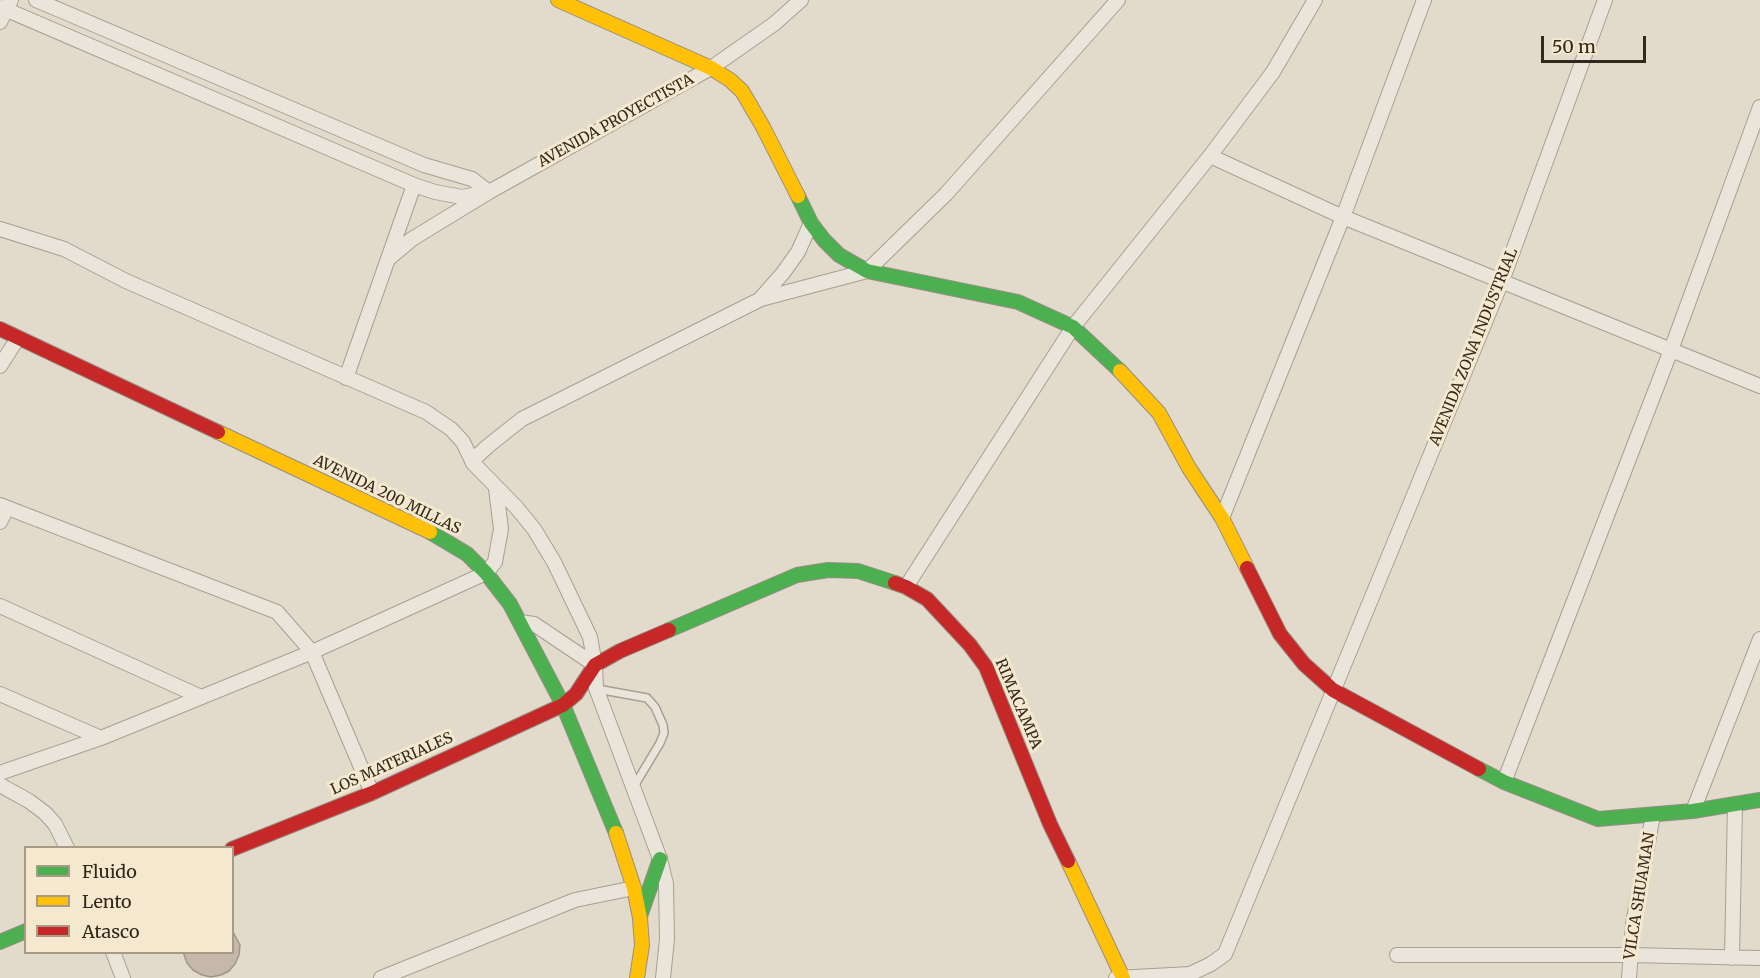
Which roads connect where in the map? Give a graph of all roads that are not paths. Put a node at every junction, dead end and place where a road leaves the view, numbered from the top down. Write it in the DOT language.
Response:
graph roads {
  1 [pos="36,0"];
  2 [pos="558,0"];
  3 [pos="801,0"];
  4 [pos="1118,0"];
  5 [pos="1315,0"];
  6 [pos="1424,0"];
  7 [pos="1605,0"];
  8 [pos="4,10"];
  9 [pos="711,68"];
  10 [pos="1760,107"];
  11 [pos="1210,156"];
  12 [pos="414,185"];
  13 [pos="489,192"];
  14 [pos="1343,217"];
  15 [pos="811,223"];
  16 [pos="0,229"];
  17 [pos="388,259"];
  18 [pos="867,271"];
  19 [pos="1502,281"];
  20 [pos="761,299"];
  21 [pos="1072,327"];
  22 [pos="0,329"];
  23 [pos="18,338"];
  24 [pos="1671,350"];
  25 [pos="0,366"];
  26 [pos="346,378"];
  27 [pos="1760,386"];
  28 [pos="472,463"];
  29 [pos="496,489"];
  30 [pos="3,507"];
  31 [pos="1222,518"];
  32 [pos="0,522"];
  33 [pos="486,573"];
  34 [pos="906,587"];
  35 [pos="0,606"];
  36 [pos="520,622"];
  37 [pos="1760,639"];
  38 [pos="312,652"];
  39 [pos="595,665"];
  40 [pos="596,688"];
  41 [pos="1333,690"];
  42 [pos="0,694"];
  43 [pos="201,697"];
  44 [pos="562,705"];
  45 [pos="101,738"];
  46 [pos="0,773"];
  47 [pos="1504,782"];
  48 [pos="0,785"];
  49 [pos="633,788"];
  50 [pos="372,793"];
  51 [pos="1760,800"];
  52 [pos="1735,804"];
  53 [pos="1693,812"];
  54 [pos="1653,814"];
  55 [pos="67,846"];
  56 [pos="234,848"];
  57 [pos="660,859"];
  58 [pos="634,888"];
  59 [pos="640,918"];
  60 [pos="0,929"];
  61 [pos="23,932"];
  62 [pos="0,942"];
  63 [pos="114,954"];
  64 [pos="1397,955"];
  65 [pos="1630,955"];
  66 [pos="1732,958"];
  67 [pos="1760,958"];
  68 [pos="123,978"];
  69 [pos="381,978"];
  70 [pos="637,978"];
  71 [pos="659,978"];
  72 [pos="1120,978"];
  73 [pos="1629,978"];
  1 -- 13 [label="street"];
  2 -- 9 [label="street"];
  3 -- 9 [label="street, AVENIDA PROYECTISTA"];
  4 -- 18 [label="street"];
  5 -- 11 [label="street"];
  6 -- 14 [label="street"];
  7 -- 19 [label="street, AVENIDA ZONA INDUSTRIAL"];
  8 -- 12 [label="street, AVENIDA PROYECTISTA"];
  9 -- 13 [label="street, AVENIDA PROYECTISTA"];
  9 -- 15 [label="street"];
  10 -- 24 [label="street"];
  11 -- 14 [label="street"];
  11 -- 21 [label="street"];
  12 -- 13 [label="street, AVENIDA PROYECTISTA"];
  12 -- 17 [label="street"];
  13 -- 17 [label="street"];
  14 -- 19 [label="street"];
  14 -- 31 [label="street"];
  15 -- 18 [label="street"];
  15 -- 20 [label="street"];
  16 -- 26 [label="street"];
  17 -- 26 [label="street"];
  18 -- 20 [label="street"];
  18 -- 21 [label="street"];
  19 -- 24 [label="street"];
  19 -- 41 [label="street, AVENIDA ZONA INDUSTRIAL"];
  20 -- 28 [label="street"];
  21 -- 31 [label="street"];
  21 -- 34 [label="street"];
  22 -- 23 [label="street, AVENIDA 200 MILLAS"];
  23 -- 25 [label="street"];
  23 -- 33 [label="street, AVENIDA 200 MILLAS"];
  24 -- 27 [label="street"];
  24 -- 47 [label="street"];
  26 -- 28 [label="street"];
  28 -- 29 [label="street"];
  29 -- 33 [label="street"];
  29 -- 39 [label="street"];
  30 -- 32 [label="street"];
  30 -- 38 [label="street"];
  31 -- 41 [label="street"];
  33 -- 36 [label="street, AVENIDA 200 MILLAS"];
  33 -- 38 [label="street"];
  34 -- 39 [label="street, RIMACAMPA"];
  34 -- 72 [label="street, RIMACAMPA"];
  35 -- 43 [label="street"];
  36 -- 39 [label="street"];
  36 -- 44 [label="street, AVENIDA 200 MILLAS"];
  37 -- 53 [label="street"];
  38 -- 43 [label="street"];
  38 -- 50 [label="street"];
  39 -- 40 [label="street"];
  39 -- 44 [label="street, RIMACAMPA"];
  40 -- 49 [label="street"];
  40 -- 49 [label="lane"];
  41 -- 47 [label="street"];
  41 -- 72 [label="street, AVENIDA ZONA INDUSTRIAL"];
  42 -- 45 [label="street"];
  43 -- 45 [label="street"];
  44 -- 50 [label="street, LOS MATERIALES"];
  44 -- 58 [label="street, AVENIDA 200 MILLAS"];
  45 -- 46 [label="street"];
  47 -- 54 [label="street"];
  48 -- 55 [label="street"];
  49 -- 57 [label="street"];
  50 -- 56 [label="street, LOS MATERIALES"];
  51 -- 52 [label="street"];
  52 -- 53 [label="street"];
  52 -- 66 [label="street"];
  53 -- 54 [label="street"];
  54 -- 65 [label="street, VILCA SHUAMAN"];
  57 -- 59 [label="street"];
  57 -- 71 [label="street"];
  58 -- 59 [label="street, AVENIDA 200 MILLAS"];
  58 -- 69 [label="street"];
  59 -- 70 [label="street, AVENIDA 200 MILLAS"];
  60 -- 61 [label="street"];
  61 -- 62 [label="street"];
  63 -- 68 [label="street"];
  64 -- 65 [label="street"];
  65 -- 66 [label="street"];
  65 -- 73 [label="street, VILCA SHUAMAN"];
  66 -- 67 [label="street"];
}
